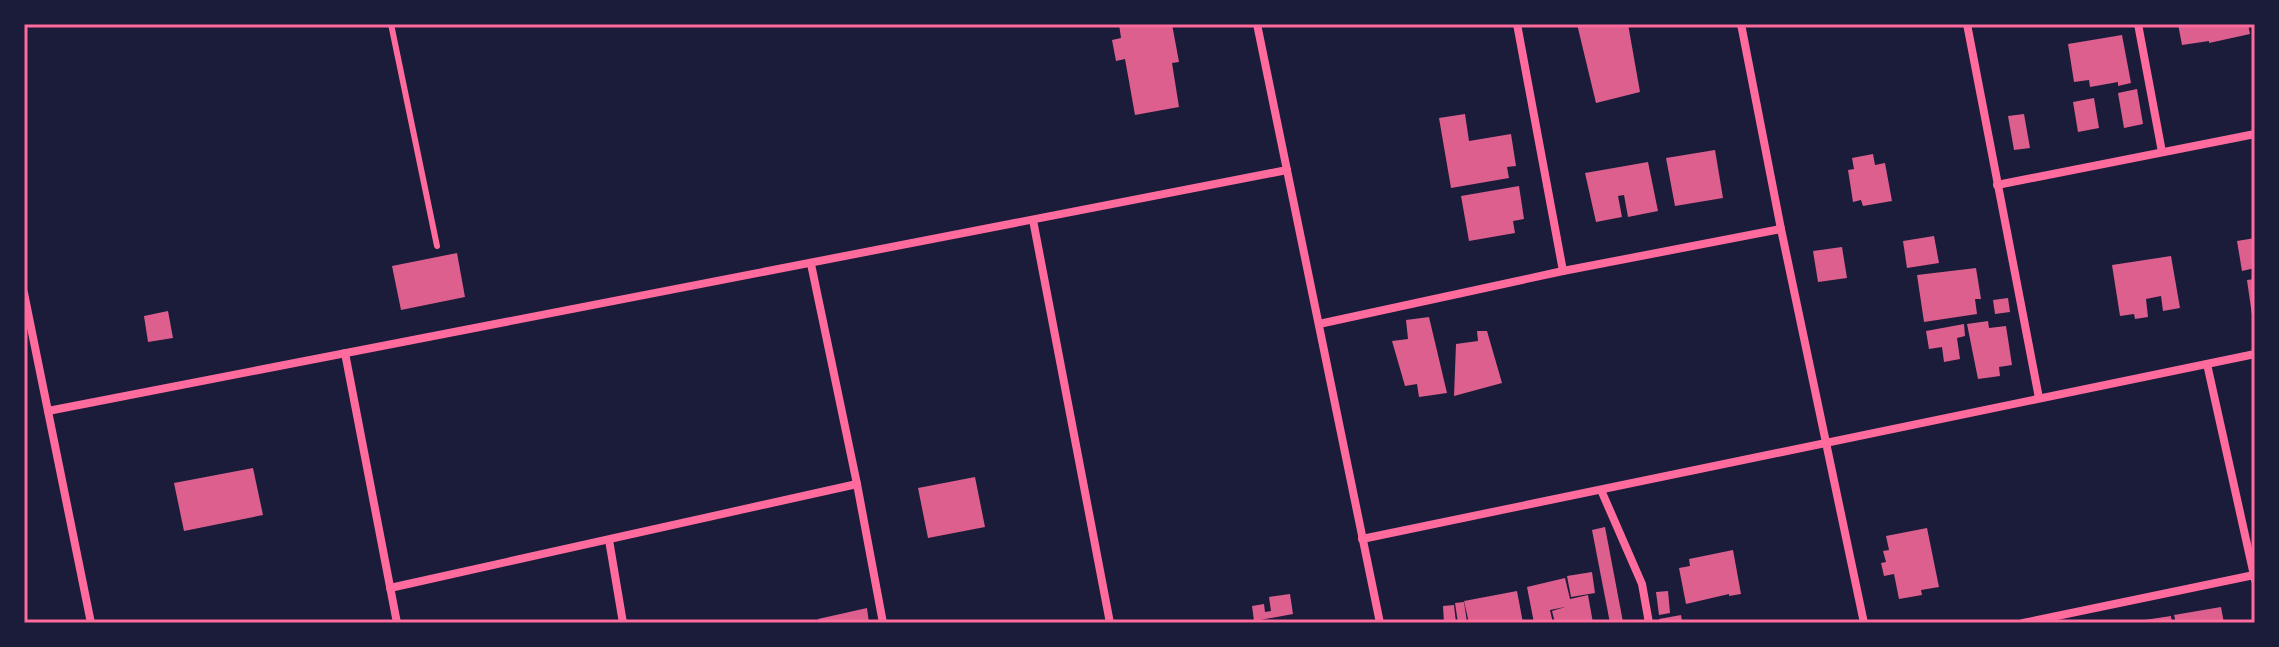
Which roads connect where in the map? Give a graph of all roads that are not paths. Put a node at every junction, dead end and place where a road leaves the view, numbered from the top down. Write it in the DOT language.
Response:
graph roads {
  1 [pos="391,24"];
  2 [pos="1257,24"];
  3 [pos="1517,24"];
  4 [pos="1741,24"];
  5 [pos="1967,24"];
  6 [pos="2138,24"];
  7 [pos="2255,134"];
  8 [pos="2162,152"];
  9 [pos="1287,170"];
  10 [pos="1997,185"];
  11 [pos="1033,220"];
  12 [pos="1781,229"];
  13 [pos="437,246"];
  14 [pos="811,264"];
  15 [pos="1563,271"];
  16 [pos="24,293"];
  17 [pos="1319,324"];
  18 [pos="345,353"];
  19 [pos="2255,354"];
  20 [pos="2207,364"];
  21 [pos="2039,398"];
  22 [pos="48,411"];
  23 [pos="1825,443"];
  24 [pos="857,484"];
  25 [pos="1601,490"];
  26 [pos="1362,539"];
  27 [pos="609,540"];
  28 [pos="2254,578"];
  29 [pos="390,588"];
  30 [pos="2073,613"];
  31 [pos="91,623"];
  32 [pos="397,623"];
  33 [pos="623,623"];
  34 [pos="883,623"];
  35 [pos="1110,623"];
  36 [pos="1380,623"];
  37 [pos="1649,623"];
  38 [pos="1864,623"];
  39 [pos="2023,623"];
  40 [pos="2075,623"];
  1 -- 13 [label="lane"];
  2 -- 9 [label="street"];
  3 -- 15 [label="street"];
  4 -- 12 [label="street"];
  5 -- 10 [label="street"];
  6 -- 8 [label="street"];
  7 -- 8 [label="street"];
  8 -- 10 [label="street"];
  9 -- 11 [label="street"];
  9 -- 17 [label="street"];
  10 -- 21 [label="street"];
  11 -- 14 [label="street"];
  11 -- 35 [label="street"];
  12 -- 15 [label="street"];
  12 -- 23 [label="street"];
  14 -- 18 [label="street"];
  14 -- 24 [label="street"];
  15 -- 17 [label="street"];
  16 -- 22 [label="street"];
  17 -- 26 [label="street"];
  18 -- 22 [label="street"];
  18 -- 29 [label="street"];
  19 -- 20 [label="street"];
  20 -- 21 [label="street"];
  20 -- 28 [label="street"];
  21 -- 23 [label="street"];
  22 -- 31 [label="street"];
  23 -- 25 [label="street"];
  23 -- 38 [label="street"];
  24 -- 27 [label="street"];
  24 -- 34 [label="street"];
  25 -- 26 [label="street"];
  25 -- 37 [label="street"];
  26 -- 36 [label="street"];
  27 -- 29 [label="street"];
  27 -- 33 [label="street"];
  28 -- 30 [label="street"];
  29 -- 32 [label="street"];
  30 -- 39 [label="street"];
  30 -- 40 [label="street"];
}
